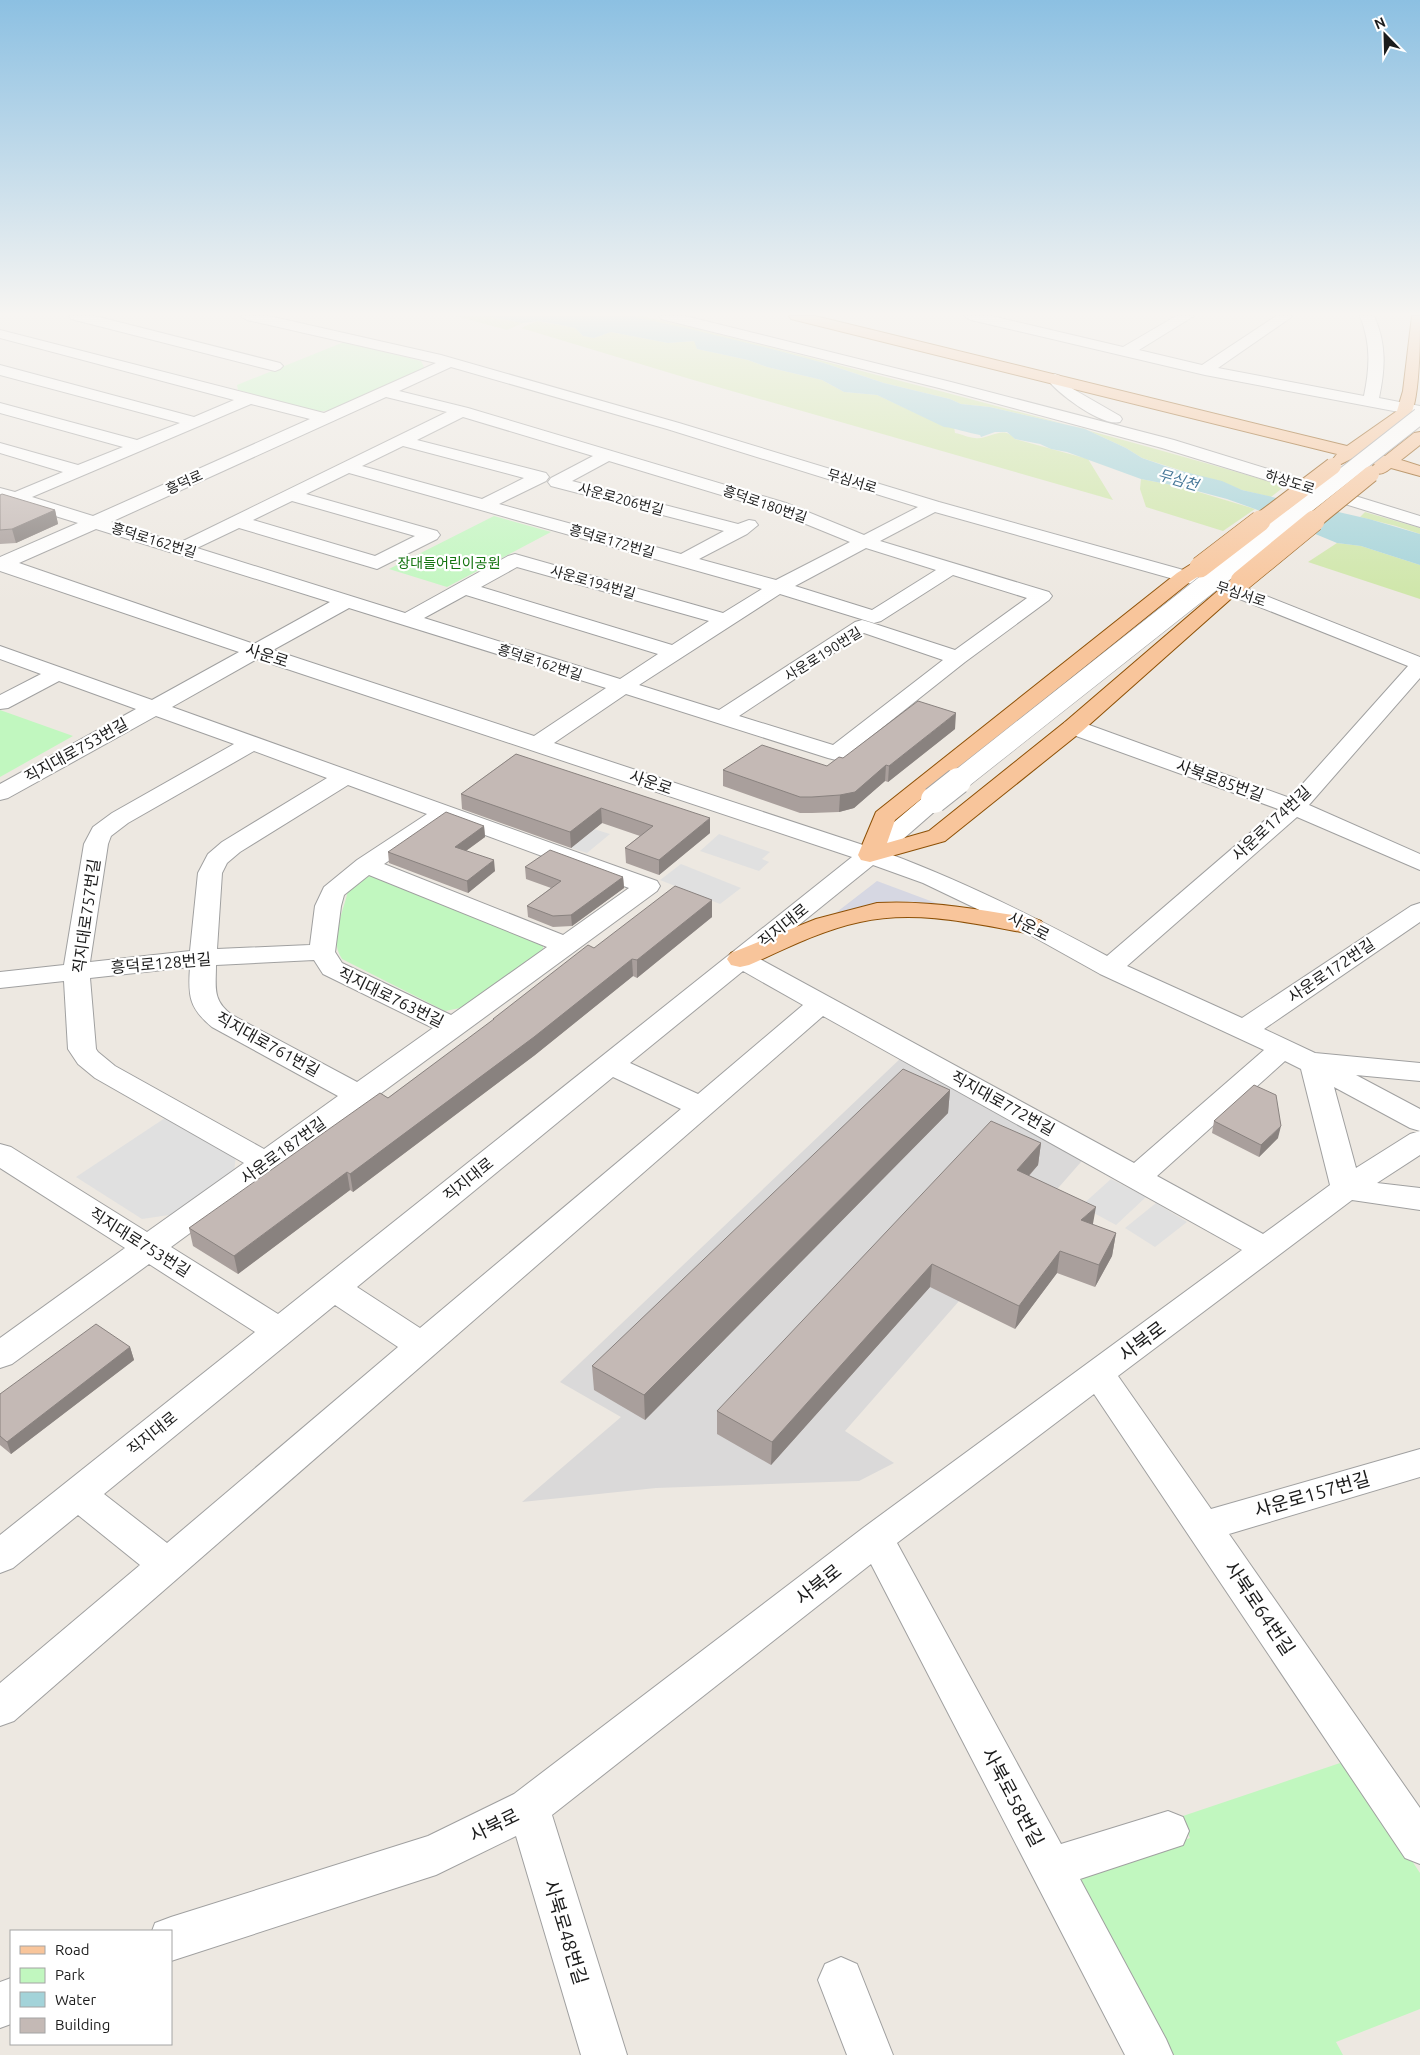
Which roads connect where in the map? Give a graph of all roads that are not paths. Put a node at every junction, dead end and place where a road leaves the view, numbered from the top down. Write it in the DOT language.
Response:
graph roads {
  1 [pos="14,412"];
  2 [pos="158,412"];
  3 [pos="219,412"];
  4 [pos="300,412"];
  5 [pos="339,412"];
  6 [pos="460,412"];
  7 [pos="465,412"];
  8 [pos="624,412"];
  9 [pos="1045,412"];
  10 [pos="1101,412"];
  11 [pos="1187,412"];
  12 [pos="1415,412"];
  13 [pos="324,418"];
  14 [pos="196,422"];
  15 [pos="1420,437"];
  16 [pos="403,441"];
  17 [pos="1168,444"];
  18 [pos="139,446"];
  19 [pos="0,448"];
  20 [pos="1348,452"];
  21 [pos="607,455"];
  22 [pos="1390,462"];
  23 [pos="348,468"];
  24 [pos="80,471"];
  25 [pos="1420,471"];
  26 [pos="8,495"];
  27 [pos="292,496"];
  28 [pos="484,505"];
  29 [pos="933,506"];
  30 [pos="780,507"];
  31 [pos="96,522"];
  32 [pos="239,522"];
  33 [pos="1420,522"];
  34 [pos="740,530"];
  35 [pos="865,542"];
  36 [pos="183,548"];
  37 [pos="682,561"];
  38 [pos="1,564"];
  39 [pos="950,569"];
  40 [pos="1192,572"];
  41 [pos="1238,586"];
  42 [pos="778,587"];
  43 [pos="465,588"];
  44 [pos="348,600"];
  45 [pos="874,617"];
  46 [pos="408,619"];
  47 [pos="726,620"];
  48 [pos="255,651"];
  49 [pos="0,652"];
  50 [pos="674,652"];
  51 [pos="958,658"];
  52 [pos="1420,664"];
  53 [pos="58,673"];
  54 [pos="621,688"];
  55 [pos="0,703"];
  56 [pos="153,708"];
  57 [pos="723,717"];
  58 [pos="1073,727"];
  59 [pos="252,743"];
  60 [pos="538,744"];
  61 [pos="345,777"];
  62 [pos="0,793"];
  63 [pos="1294,806"];
  64 [pos="444,813"];
  65 [pos="870,855"];
  66 [pos="1420,863"];
  67 [pos="366,865"];
  68 [pos="1420,911"];
  69 [pos="1032,926"];
  70 [pos="566,945"];
  71 [pos="322,952"];
  72 [pos="202,958"];
  73 [pos="740,958"];
  74 [pos="1109,968"];
  75 [pos="76,970"];
  76 [pos="0,980"];
  77 [pos="822,1004"];
  78 [pos="453,1028"];
  79 [pos="1243,1030"];
  80 [pos="1283,1048"];
  81 [pos="1313,1062"];
  82 [pos="610,1065"];
  83 [pos="1420,1072"];
  84 [pos="359,1095"];
  85 [pos="702,1107"];
  86 [pos="1420,1121"];
  87 [pos="1420,1141"];
  88 [pos="0,1154"];
  89 [pos="266,1163"];
  90 [pos="1137,1177"];
  91 [pos="1346,1189"];
  92 [pos="1420,1199"];
  93 [pos="149,1248"];
  94 [pos="1265,1249"];
  95 [pos="333,1287"];
  96 [pos="279,1331"];
  97 [pos="6,1343"];
  98 [pos="422,1346"];
  99 [pos="1098,1373"];
  100 [pos="1420,1463"];
  101 [pos="78,1494"];
  102 [pos="1204,1526"];
  103 [pos="876,1539"];
  104 [pos="0,1557"];
  105 [pos="168,1565"];
  106 [pos="0,1708"];
  107 [pos="529,1808"];
  108 [pos="1168,1831"];
  109 [pos="1420,1844"];
  110 [pos="1050,1868"];
  111 [pos="172,1939"];
  112 [pos="841,1980"];
  113 [pos="604,2055"];
  114 [pos="870,2055"];
  115 [pos="1150,2055"];
  1 -- 18 [label="street"];
  2 -- 14 [label="street"];
  3 -- 14 [label="street"];
  4 -- 13 [label="street"];
  5 -- 13 [label="street, 흥덕로"];
  6 -- 16 [label="street"];
  7 -- 21 [label="street, 흥덕로180번길"];
  8 -- 29 [label="street, 무심서로"];
  9 -- 17 [label="street, 하상도로"];
  10 -- 17 [label="street"];
  11 -- 20 [label="main road"];
  12 -- 20 [label="main road"];
  12 -- 65 [label="street, 직지대로, bridge"];
  13 -- 31 [label="street, 흥덕로"];
  14 -- 18 [label="street"];
  15 -- 22 [label="main road"];
  16 -- 23 [label="street"];
  16 -- 28 [label="street"];
  17 -- 33 [label="street, 하상도로"];
  18 -- 24 [label="street"];
  19 -- 24 [label="street"];
  20 -- 22 [label="main road"];
  20 -- 40 [label="main road, bridge"];
  21 -- 30 [label="street, 흥덕로180번길"];
  21 -- 34 [label="street, 사운로206번길"];
  22 -- 25 [label="main road"];
  22 -- 41 [label="main road, bridge"];
  23 -- 27 [label="street"];
  23 -- 28 [label="street, 흥덕로172번길"];
  24 -- 26 [label="street"];
  26 -- 31 [label="street, 흥덕로162번길"];
  27 -- 32 [label="street"];
  27 -- 32 [label="street"];
  28 -- 37 [label="street, 흥덕로172번길"];
  29 -- 35 [label="street"];
  29 -- 40 [label="street, 무심서로"];
  30 -- 34 [label="street"];
  30 -- 35 [label="street, 흥덕로180번길"];
  31 -- 36 [label="street, 흥덕로162번길"];
  31 -- 38 [label="street, 흥덕로"];
  32 -- 36 [label="street"];
  34 -- 37 [label="street"];
  35 -- 39 [label="street, 흥덕로180번길"];
  35 -- 42 [label="street"];
  36 -- 44 [label="street, 흥덕로162번길"];
  37 -- 42 [label="street, 흥덕로172번길"];
  38 -- 48 [label="street, 사운로"];
  39 -- 45 [label="street, 사운로190번길"];
  39 -- 51 [label="street, 흥덕로180번길"];
  40 -- 41 [label="street, 무심서로"];
  40 -- 65 [label="main road"];
  41 -- 52 [label="street, 무심서로"];
  41 -- 58 [label="main road"];
  42 -- 45 [label="street, 흥덕로172번길"];
  42 -- 47 [label="street"];
  43 -- 46 [label="street, 사운로194번길"];
  43 -- 47 [label="street, 사운로194번길"];
  43 -- 50 [label="street"];
  44 -- 46 [label="street, 흥덕로162번길"];
  44 -- 48 [label="street"];
  46 -- 54 [label="street, 흥덕로162번길"];
  47 -- 50 [label="street"];
  48 -- 56 [label="street, 직지대로753번길"];
  48 -- 60 [label="street, 사운로"];
  49 -- 53 [label="street, 직지대로753번길"];
  50 -- 54 [label="street"];
  51 -- 57 [label="street, 사운로190번길"];
  51 -- 57 [label="street, 흥덕로162번길"];
  52 -- 63 [label="street, 사운로174번길"];
  53 -- 55 [label="street"];
  53 -- 56 [label="street, 직지대로753번길"];
  54 -- 57 [label="street, 흥덕로162번길"];
  54 -- 60 [label="street"];
  56 -- 59 [label="street, 직지대로753번길"];
  56 -- 62 [label="street, 직지대로753번길"];
  58 -- 63 [label="street, 사북로85번길"];
  58 -- 65 [label="main road"];
  59 -- 61 [label="street, 직지대로753번길"];
  59 -- 75 [label="street, 직지대로757번길"];
  60 -- 65 [label="street, 사운로"];
  61 -- 64 [label="street"];
  61 -- 72 [label="street, 직지대로761번길"];
  63 -- 66 [label="street, 사북로85번길"];
  63 -- 74 [label="street, 사운로174번길"];
  64 -- 67 [label="street, 직지대로763번길"];
  64 -- 70 [label="street, 사운로187번길"];
  65 -- 69 [label="street, 사운로"];
  65 -- 73 [label="street, 직지대로"];
  67 -- 70 [label="street"];
  67 -- 71 [label="street, 직지대로763번길"];
  68 -- 79 [label="street, 사운로172번길"];
  69 -- 73 [label="main road"];
  69 -- 74 [label="street, 사운로"];
  70 -- 78 [label="street, 사운로187번길"];
  71 -- 72 [label="street, 흥덕로128번길"];
  71 -- 78 [label="street, 직지대로763번길"];
  72 -- 75 [label="street, 흥덕로128번길"];
  72 -- 84 [label="street, 직지대로761번길"];
  73 -- 77 [label="street, 직지대로772번길"];
  73 -- 82 [label="street, 직지대로"];
  74 -- 79 [label="street, 사운로"];
  75 -- 76 [label="street, 흥덕로128번길"];
  75 -- 89 [label="street, 직지대로757번길"];
  77 -- 85 [label="street"];
  77 -- 90 [label="street, 직지대로772번길"];
  78 -- 84 [label="street, 사운로187번길"];
  79 -- 80 [label="street, 사운로"];
  80 -- 81 [label="street, 사운로"];
  80 -- 90 [label="street"];
  81 -- 83 [label="street"];
  81 -- 86 [label="street, 사운로"];
  81 -- 91 [label="street"];
  82 -- 85 [label="street"];
  82 -- 95 [label="street, 직지대로"];
  84 -- 89 [label="street, 사운로187번길"];
  85 -- 98 [label="street"];
  87 -- 91 [label="street, 사북로"];
  88 -- 93 [label="street, 직지대로753번길"];
  89 -- 93 [label="street, 사운로187번길"];
  90 -- 94 [label="street, 직지대로772번길"];
  91 -- 92 [label="street"];
  91 -- 94 [label="street, 사북로"];
  93 -- 96 [label="street, 직지대로753번길"];
  93 -- 97 [label="street, 사운로187번길"];
  94 -- 99 [label="street, 사북로"];
  95 -- 96 [label="street, 직지대로"];
  95 -- 98 [label="street"];
  96 -- 101 [label="street, 직지대로"];
  98 -- 105 [label="street"];
  99 -- 102 [label="street, 사북로64번길"];
  99 -- 103 [label="street, 사북로"];
  100 -- 102 [label="street, 사운로157번길"];
  101 -- 104 [label="street, 직지대로"];
  101 -- 105 [label="street"];
  102 -- 109 [label="street, 사북로64번길"];
  103 -- 107 [label="street, 사북로"];
  103 -- 110 [label="street, 사북로58번길"];
  105 -- 106 [label="street"];
  107 -- 111 [label="street, 사북로"];
  107 -- 113 [label="street, 사북로48번길"];
  108 -- 110 [label="street"];
  110 -- 115 [label="street, 사북로58번길"];
  112 -- 114 [label="street"];
}
